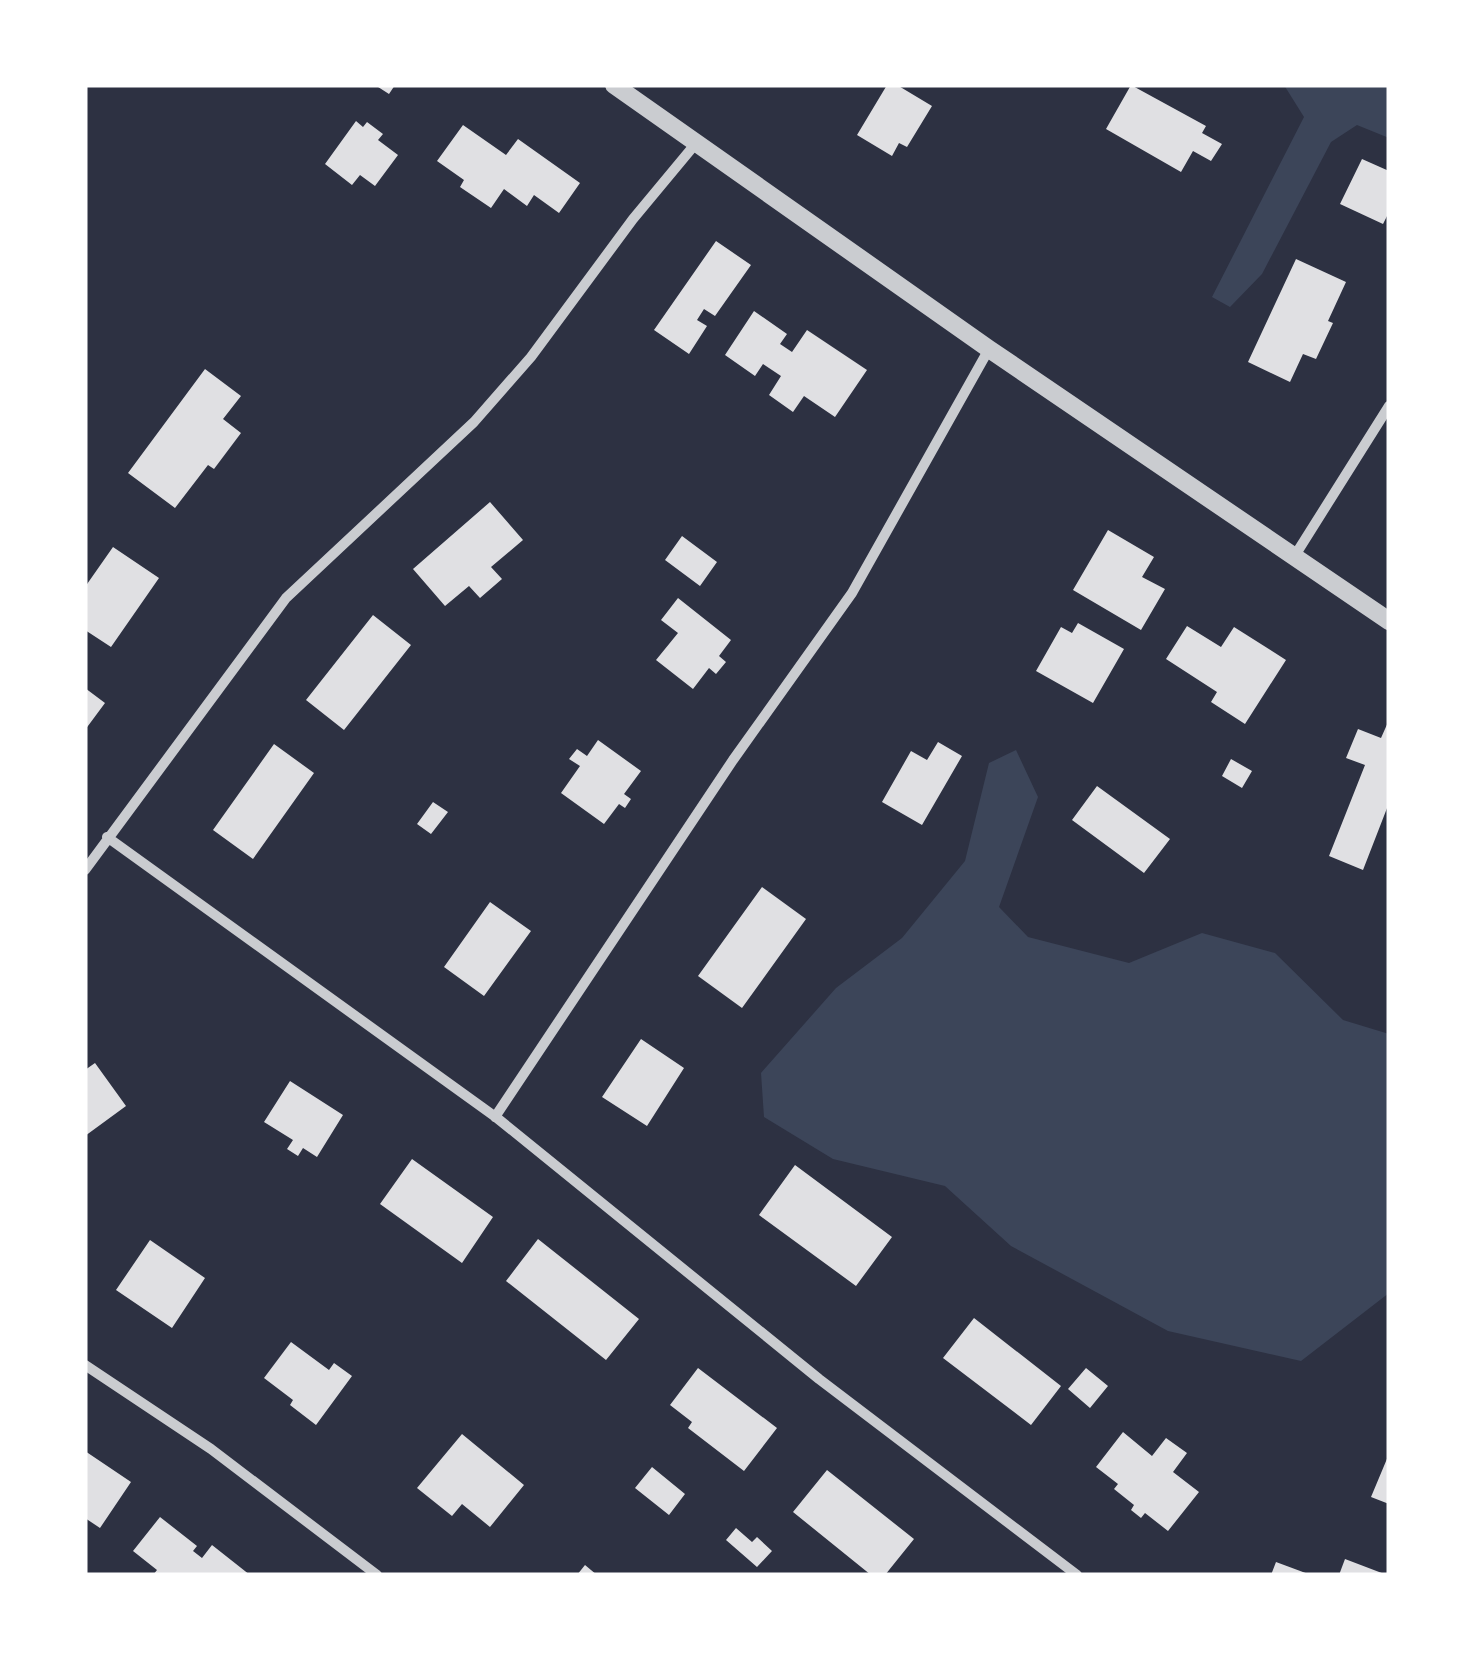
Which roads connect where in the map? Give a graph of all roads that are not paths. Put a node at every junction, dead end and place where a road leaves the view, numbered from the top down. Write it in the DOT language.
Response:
graph roads {
  1 [pos="614,85"];
  2 [pos="696,142"];
  3 [pos="989,349"];
  4 [pos="1389,406"];
  5 [pos="1294,557"];
  6 [pos="1389,620"];
  7 [pos="107,837"];
  8 [pos="85,870"];
  9 [pos="496,1116"];
  10 [pos="85,1365"];
  11 [pos="377,1575"];
  12 [pos="1077,1575"];
  1 -- 2 [label="street"];
  2 -- 3 [label="street"];
  2 -- 7 [label="street"];
  3 -- 5 [label="street"];
  3 -- 9 [label="street"];
  4 -- 5 [label="street"];
  5 -- 6 [label="street"];
  7 -- 8 [label="street"];
  7 -- 9 [label="street"];
  9 -- 12 [label="street"];
  10 -- 11 [label="street"];
}
